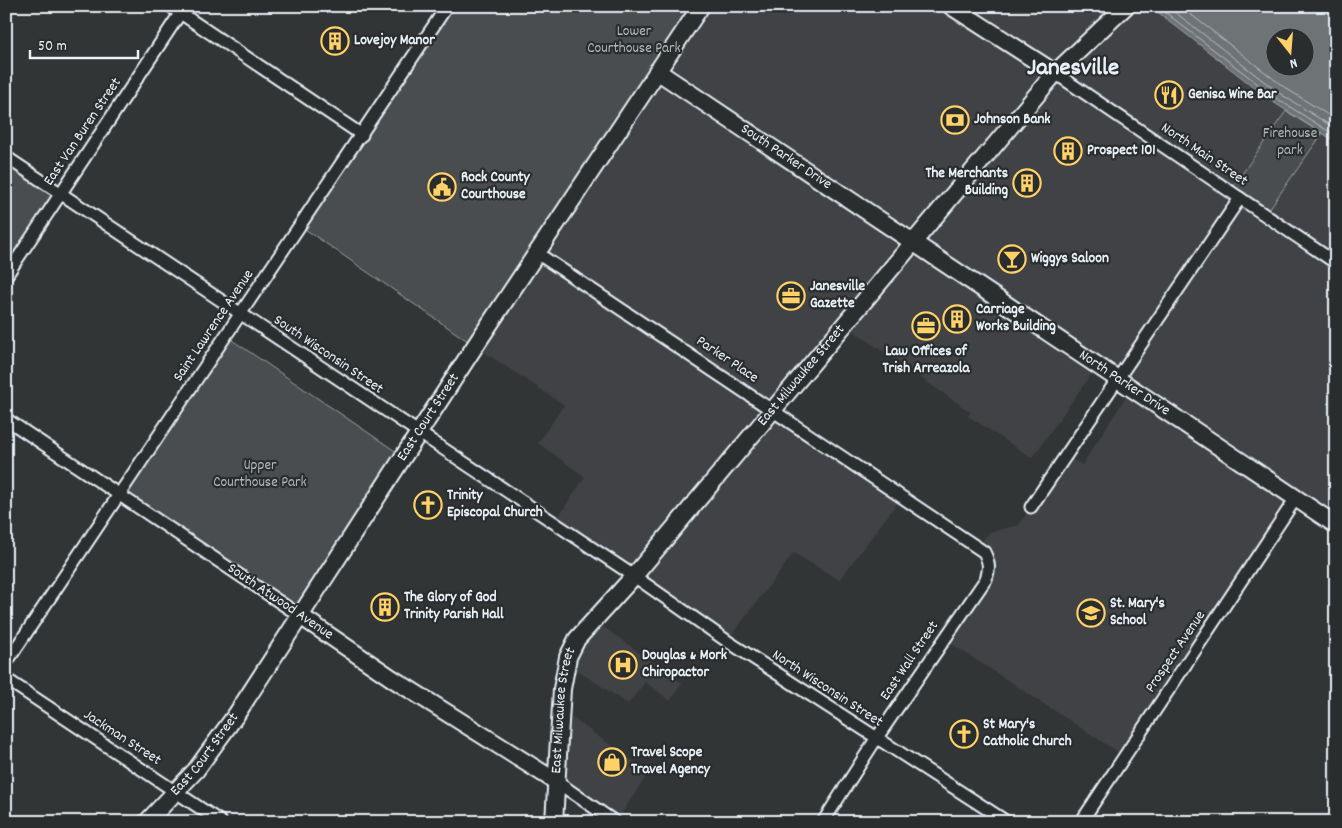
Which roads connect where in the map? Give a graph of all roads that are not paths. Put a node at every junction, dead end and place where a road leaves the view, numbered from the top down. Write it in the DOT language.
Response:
graph roads {
  1 [pos="170,6"];
  2 [pos="447,6"];
  3 [pos="701,6"];
  4 [pos="951,6"];
  5 [pos="1124,7"];
  6 [pos="183,10"];
  7 [pos="657,72"];
  8 [pos="1055,73"];
  9 [pos="362,135"];
  10 [pos="6,157"];
  11 [pos="60,194"];
  12 [pos="1240,198"];
  13 [pos="914,242"];
  14 [pos="537,252"];
  15 [pos="1336,263"];
  16 [pos="6,276"];
  17 [pos="240,314"];
  18 [pos="1116,379"];
  19 [pos="773,410"];
  20 [pos="6,419"];
  21 [pos="419,434"];
  22 [pos="119,493"];
  23 [pos="1296,498"];
  24 [pos="1031,507"];
  25 [pos="1336,525"];
  26 [pos="990,568"];
  27 [pos="634,576"];
  28 [pos="299,615"];
  29 [pos="6,663"];
  30 [pos="6,680"];
  31 [pos="876,738"];
  32 [pos="557,782"];
  33 [pos="177,792"];
  34 [pos="554,821"];
  35 [pos="147,822"];
  36 [pos="221,822"];
  37 [pos="615,822"];
  38 [pos="822,822"];
  39 [pos="1007,822"];
  40 [pos="1081,822"];
  1 -- 6 [label="street"];
  2 -- 9 [label="street, Saint Lawrence Avenue"];
  3 -- 7 [label="main road, East Court Street"];
  4 -- 8 [label="main road"];
  5 -- 8 [label="main road, East Milwaukee Street"];
  6 -- 9 [label="street"];
  6 -- 11 [label="street, East Van Buren Street"];
  7 -- 13 [label="main road, South Parker Drive"];
  7 -- 14 [label="main road, East Court Street"];
  8 -- 12 [label="street, North Main Street"];
  8 -- 13 [label="main road, East Milwaukee Street"];
  9 -- 17 [label="street, Saint Lawrence Avenue"];
  10 -- 11 [label="street, South Wisconsin Street"];
  11 -- 16 [label="street, East Van Buren Street"];
  11 -- 17 [label="street, South Wisconsin Street"];
  12 -- 15 [label="street, North Main Street"];
  12 -- 18 [label="street"];
  13 -- 18 [label="main road, North Parker Drive"];
  13 -- 19 [label="main road, East Milwaukee Street"];
  14 -- 19 [label="street, Parker Place"];
  14 -- 21 [label="main road, East Court Street"];
  17 -- 21 [label="street, South Wisconsin Street"];
  17 -- 22 [label="street, Saint Lawrence Avenue"];
  18 -- 23 [label="main road, North Parker Drive"];
  18 -- 24 [label="street"];
  19 -- 26 [label="street, Parker Place"];
  19 -- 27 [label="main road, East Milwaukee Street"];
  20 -- 22 [label="street, South Atwood Avenue"];
  21 -- 27 [label="street, South Wisconsin Street"];
  21 -- 28 [label="main road, East Court Street"];
  22 -- 28 [label="street, South Atwood Avenue"];
  22 -- 29 [label="street, Saint Lawrence Avenue"];
  23 -- 25 [label="main road, North Parker Drive"];
  23 -- 40 [label="street, Prospect Avenue"];
  26 -- 31 [label="street, East Wall Street"];
  27 -- 31 [label="street, North Wisconsin Street"];
  27 -- 32 [label="main road, East Milwaukee Street"];
  28 -- 32 [label="main road, South Atwood Avenue"];
  28 -- 33 [label="main road, East Court Street"];
  30 -- 33 [label="street, Jackman Street"];
  31 -- 38 [label="street, East Wall Street"];
  31 -- 39 [label="street, North Wisconsin Street"];
  32 -- 34 [label="main road, East Milwaukee Street"];
  32 -- 37 [label="street"];
  33 -- 35 [label="main road, East Court Street"];
  33 -- 36 [label="street, Jackman Street"];
}
